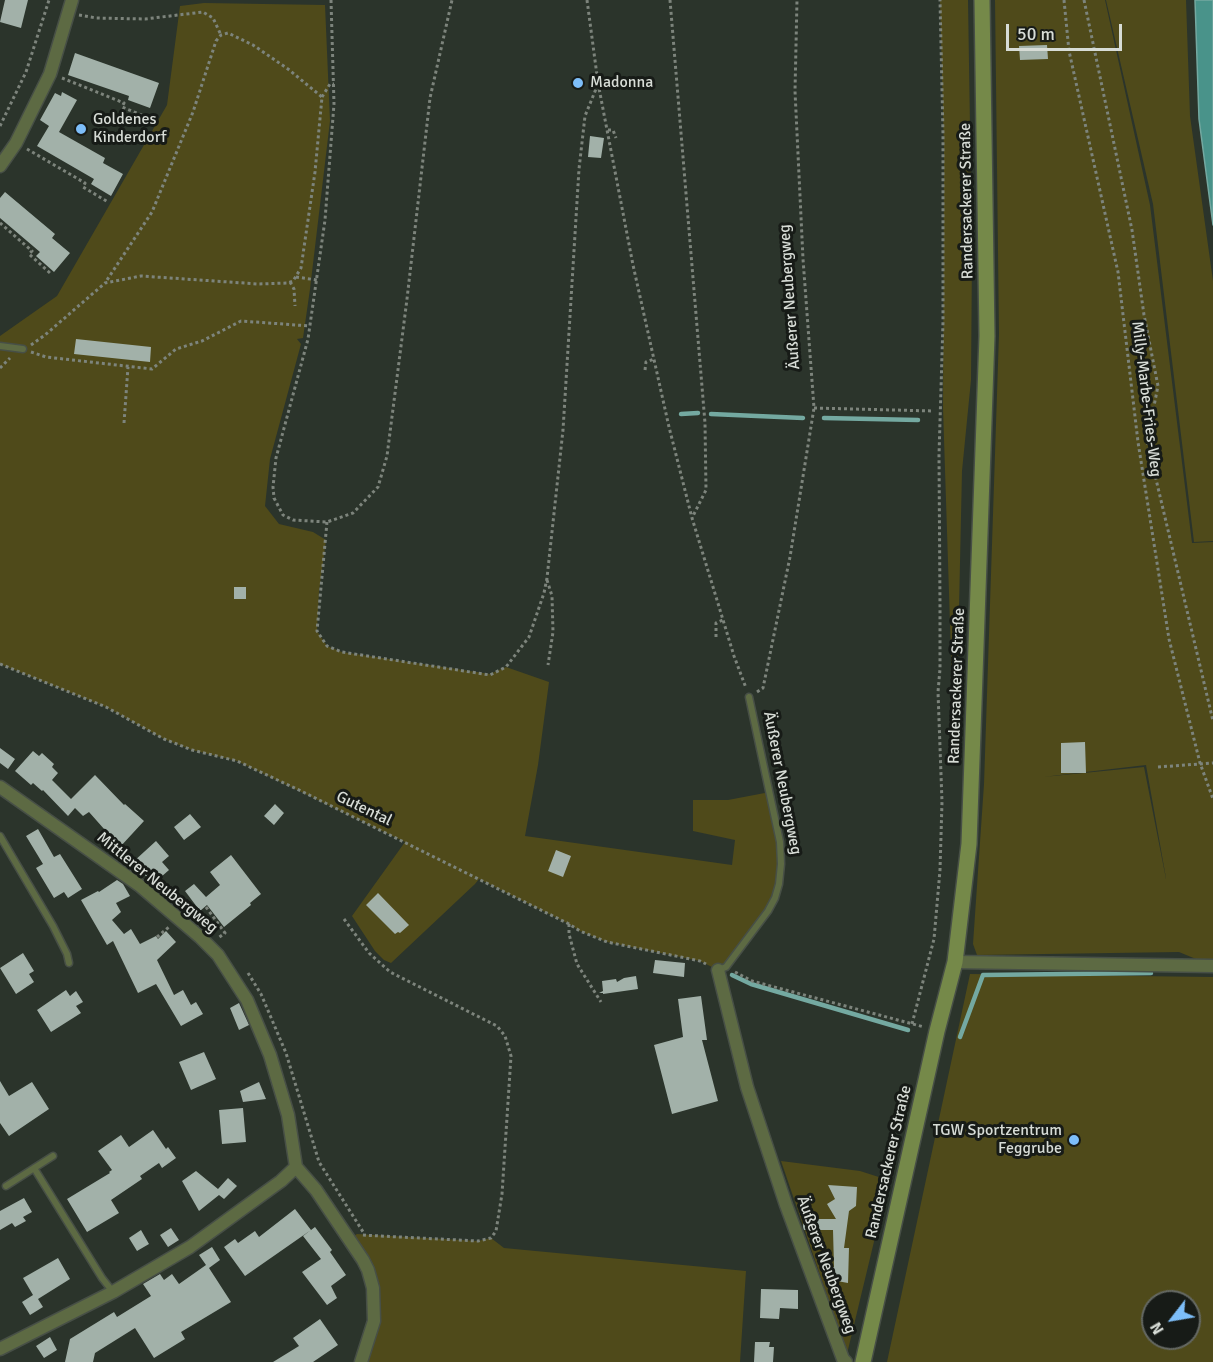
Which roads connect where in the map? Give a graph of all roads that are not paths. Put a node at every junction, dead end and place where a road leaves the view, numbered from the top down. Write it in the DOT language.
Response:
graph roads {
  1 [pos="982,0"];
  2 [pos="70,6"];
  3 [pos="0,166"];
  4 [pos="0,346"];
  5 [pos="23,349"];
  6 [pos="749,697"];
  7 [pos="0,787"];
  8 [pos="0,836"];
  9 [pos="955,962"];
  10 [pos="69,963"];
  11 [pos="1213,966"];
  12 [pos="725,970"];
  13 [pos="53,1156"];
  14 [pos="296,1167"];
  15 [pos="34,1168"];
  16 [pos="6,1186"];
  17 [pos="113,1292"];
  18 [pos="0,1349"];
  19 [pos="362,1362"];
  20 [pos="846,1362"];
  21 [pos="862,1362"];
  1 -- 9 [label="main road, Randersackerer Straße"];
  2 -- 3 [label="street"];
  4 -- 5 [label="lane"];
  6 -- 12 [label="lane, Äußerer Neubergweg"];
  7 -- 14 [label="street, Mittlerer Neubergweg"];
  8 -- 10 [label="lane"];
  9 -- 11 [label="street"];
  9 -- 21 [label="main road, Randersackerer Straße"];
  12 -- 20 [label="street, Äußerer Neubergweg"];
  13 -- 15 [label="lane"];
  14 -- 17 [label="street"];
  14 -- 19 [label="street"];
  15 -- 16 [label="lane"];
  15 -- 17 [label="lane"];
  17 -- 18 [label="street"];
}
